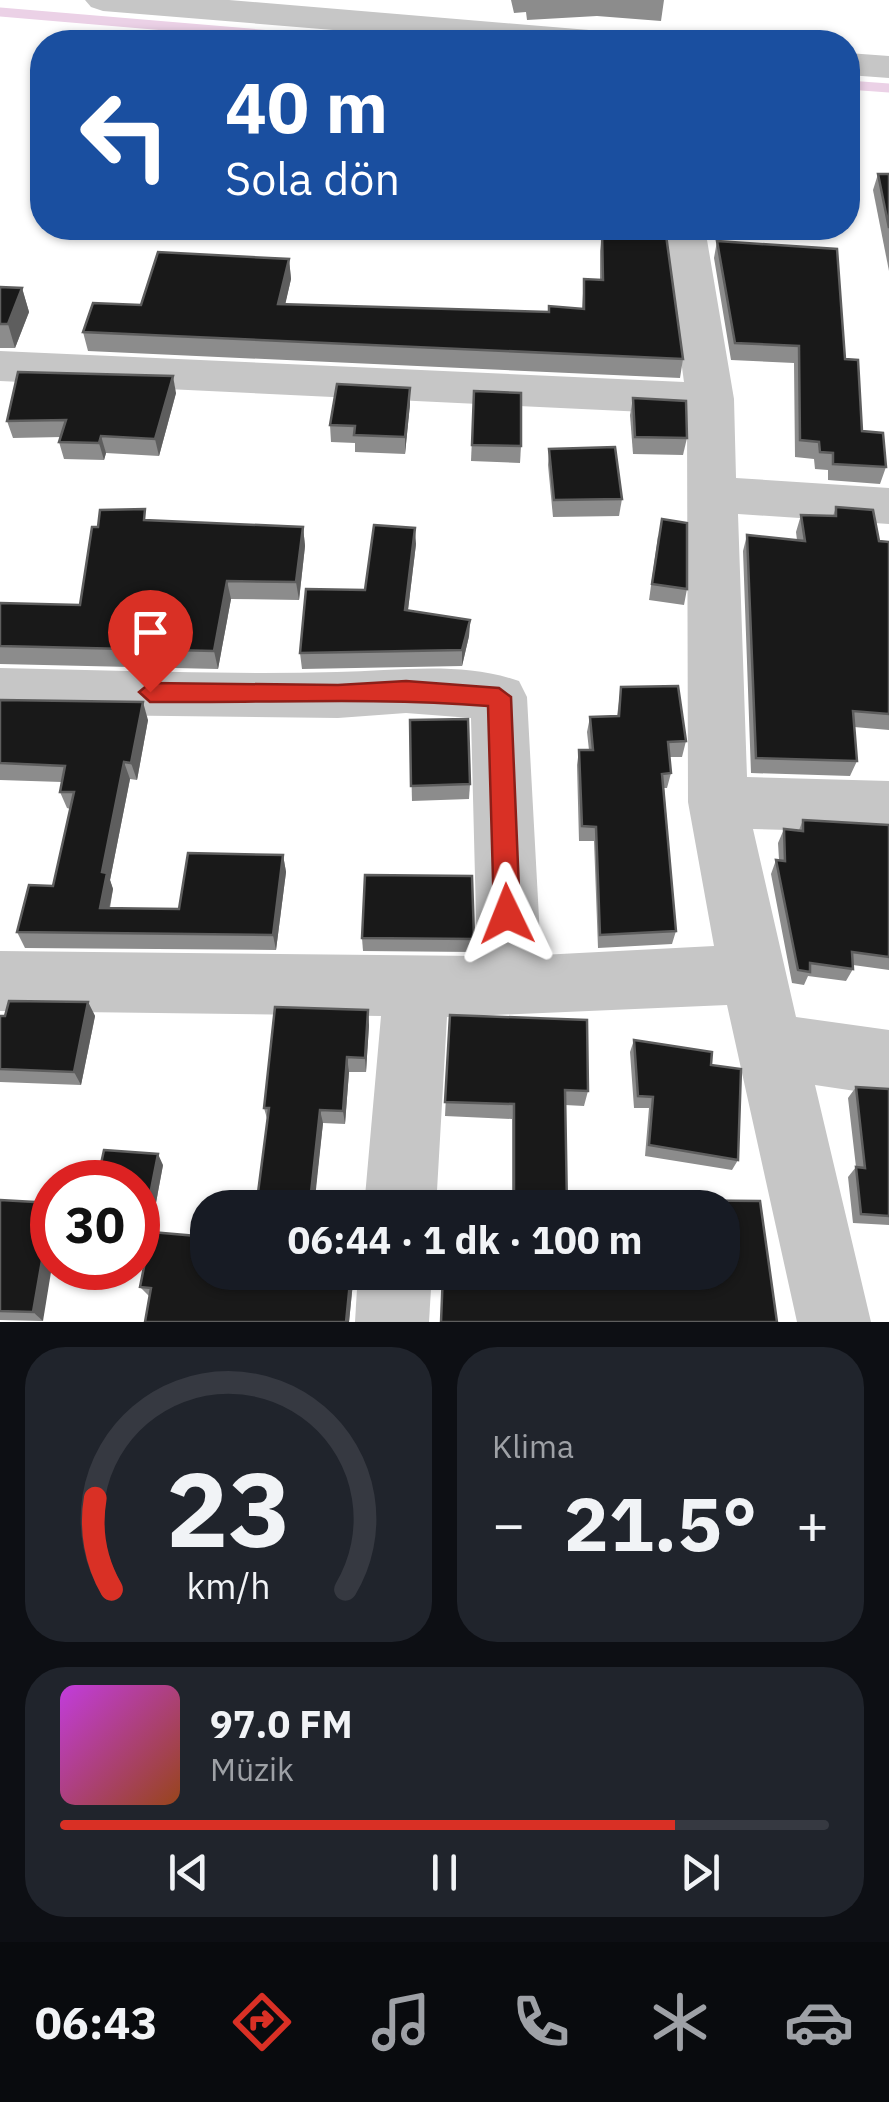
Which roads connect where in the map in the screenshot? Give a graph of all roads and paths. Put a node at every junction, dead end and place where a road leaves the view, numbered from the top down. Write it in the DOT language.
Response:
graph roads {
  1 [pos="104,0"];
  2 [pos="459,30"];
  3 [pos="860,65"];
  4 [pos="889,67"];
  5 [pos="686,240"];
  6 [pos="0,366"];
  7 [pos="710,399"];
  8 [pos="711,494"];
  9 [pos="889,506"];
  10 [pos="0,691"];
  11 [pos="718,802"];
  12 [pos="889,807"];
  13 [pos="750,974"];
  14 [pos="0,981"];
  15 [pos="416,986"];
  16 [pos="510,986"];
  17 [pos="772,1046"];
  18 [pos="889,1063"];
  19 [pos="401,1190"];
  20 [pos="395,1290"];
  21 [pos="392,1322"];
  22 [pos="834,1322"];
  1 -- 2 [label="street"];
  3 -- 4 [label="street"];
  5 -- 7 [label="street"];
  6 -- 7 [label="street"];
  7 -- 8 [label="street"];
  8 -- 9 [label="street"];
  8 -- 11 [label="street"];
  10 -- 16 [label="street"];
  11 -- 12 [label="street"];
  11 -- 13 [label="street"];
  13 -- 16 [label="street"];
  13 -- 17 [label="street"];
  14 -- 15 [label="street"];
  15 -- 16 [label="street"];
  15 -- 19 [label="street"];
  17 -- 18 [label="street"];
  17 -- 22 [label="street"];
  20 -- 21 [label="street"];
}
